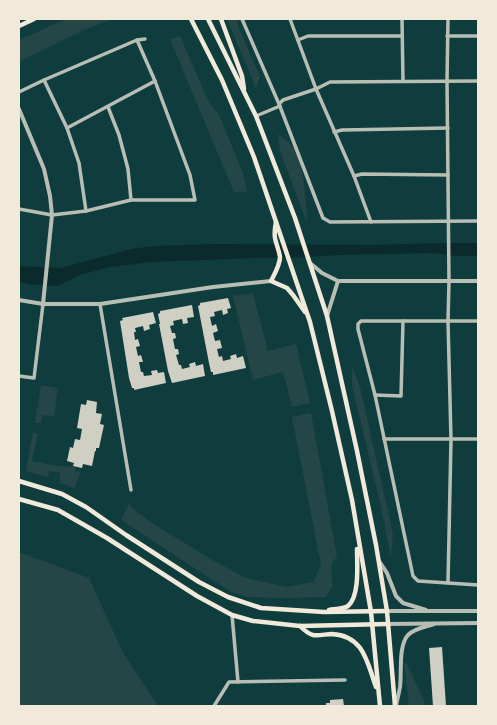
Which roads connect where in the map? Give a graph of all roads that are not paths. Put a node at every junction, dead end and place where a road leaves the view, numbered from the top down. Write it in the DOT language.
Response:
graph roads {
  1 [pos="34,19"];
  2 [pos="191,19"];
  3 [pos="208,19"];
  4 [pos="221,19"];
  5 [pos="242,19"];
  6 [pos="290,19"];
  7 [pos="402,19"];
  8 [pos="448,19"];
  9 [pos="19,26"];
  10 [pos="402,36"];
  11 [pos="448,36"];
  12 [pos="478,36"];
  13 [pos="145,39"];
  14 [pos="137,40"];
  15 [pos="298,40"];
  16 [pos="44,80"];
  17 [pos="155,81"];
  18 [pos="403,81"];
  19 [pos="478,81"];
  20 [pos="447,82"];
  21 [pos="316,89"];
  22 [pos="19,92"];
  23 [pos="245,94"];
  24 [pos="280,105"];
  25 [pos="108,107"];
  26 [pos="19,109"];
  27 [pos="256,116"];
  28 [pos="67,128"];
  29 [pos="448,128"];
  30 [pos="334,132"];
  31 [pos="448,175"];
  32 [pos="354,176"];
  33 [pos="131,200"];
  34 [pos="19,209"];
  35 [pos="86,211"];
  36 [pos="52,215"];
  37 [pos="277,221"];
  38 [pos="478,221"];
  39 [pos="371,222"];
  40 [pos="449,222"];
  41 [pos="310,263"];
  42 [pos="271,281"];
  43 [pos="338,281"];
  44 [pos="449,281"];
  45 [pos="478,281"];
  46 [pos="19,300"];
  47 [pos="43,304"];
  48 [pos="100,304"];
  49 [pos="327,316"];
  50 [pos="308,317"];
  51 [pos="403,321"];
  52 [pos="448,321"];
  53 [pos="478,321"];
  54 [pos="19,376"];
  55 [pos="375,395"];
  56 [pos="384,439"];
  57 [pos="478,439"];
  58 [pos="451,440"];
  59 [pos="19,481"];
  60 [pos="131,490"];
  61 [pos="19,499"];
  62 [pos="358,539"];
  63 [pos="378,559"];
  64 [pos="448,583"];
  65 [pos="478,585"];
  66 [pos="433,611"];
  67 [pos="478,611"];
  68 [pos="324,612"];
  69 [pos="371,612"];
  70 [pos="387,612"];
  71 [pos="232,615"];
  72 [pos="478,623"];
  73 [pos="388,624"];
  74 [pos="434,624"];
  75 [pos="372,625"];
  76 [pos="300,626"];
  77 [pos="345,680"];
  78 [pos="238,682"];
  79 [pos="378,695"];
  80 [pos="214,706"];
  81 [pos="380,706"];
  82 [pos="395,706"];
  1 -- 9 [label="main road"];
  2 -- 37 [label="main road"];
  3 -- 23 [label="main road"];
  4 -- 23 [label="main road"];
  5 -- 24 [label="street"];
  6 -- 15 [label="street"];
  7 -- 10 [label="street"];
  8 -- 11 [label="street"];
  10 -- 15 [label="street"];
  10 -- 18 [label="street"];
  11 -- 12 [label="street"];
  11 -- 20 [label="street"];
  13 -- 14 [label="street"];
  14 -- 16 [label="street"];
  14 -- 17 [label="street"];
  15 -- 21 [label="street"];
  16 -- 22 [label="street"];
  16 -- 28 [label="street"];
  17 -- 25 [label="street"];
  17 -- 33 [label="street"];
  18 -- 20 [label="street"];
  18 -- 21 [label="street"];
  19 -- 20 [label="street"];
  20 -- 29 [label="street"];
  21 -- 24 [label="street"];
  21 -- 30 [label="street"];
  23 -- 27 [label="main road"];
  24 -- 27 [label="street"];
  24 -- 39 [label="street"];
  25 -- 28 [label="street"];
  25 -- 33 [label="street"];
  26 -- 36 [label="street"];
  27 -- 41 [label="main road"];
  28 -- 35 [label="street"];
  29 -- 30 [label="street"];
  29 -- 31 [label="street"];
  30 -- 32 [label="street"];
  31 -- 32 [label="street"];
  31 -- 40 [label="street"];
  32 -- 39 [label="street"];
  33 -- 35 [label="street"];
  34 -- 36 [label="street"];
  35 -- 36 [label="street"];
  36 -- 47 [label="street"];
  37 -- 42 [label="main road"];
  37 -- 50 [label="main road"];
  38 -- 40 [label="street"];
  39 -- 40 [label="street"];
  40 -- 44 [label="street"];
  41 -- 43 [label="street"];
  41 -- 49 [label="main road"];
  42 -- 48 [label="street"];
  42 -- 50 [label="main road"];
  43 -- 44 [label="street"];
  43 -- 49 [label="street"];
  44 -- 45 [label="street"];
  44 -- 52 [label="street"];
  46 -- 47 [label="street"];
  47 -- 48 [label="street"];
  47 -- 54 [label="street"];
  48 -- 60 [label="street"];
  49 -- 63 [label="main road"];
  50 -- 62 [label="main road"];
  51 -- 52 [label="street"];
  51 -- 55 [label="street"];
  51 -- 55 [label="street"];
  52 -- 53 [label="street"];
  52 -- 58 [label="street"];
  55 -- 56 [label="street"];
  56 -- 58 [label="street"];
  56 -- 64 [label="street"];
  57 -- 58 [label="street"];
  58 -- 64 [label="street"];
  59 -- 68 [label="main road"];
  61 -- 71 [label="main road"];
  62 -- 68 [label="main road"];
  62 -- 69 [label="main road"];
  63 -- 66 [label="street"];
  63 -- 70 [label="main road"];
  64 -- 65 [label="street"];
  66 -- 67 [label="street"];
  66 -- 70 [label="street"];
  68 -- 69 [label="main road"];
  69 -- 70 [label="main road"];
  69 -- 75 [label="main road"];
  70 -- 73 [label="main road"];
  71 -- 76 [label="main road"];
  71 -- 78 [label="street"];
  72 -- 74 [label="street"];
  73 -- 74 [label="street"];
  73 -- 75 [label="main road"];
  73 -- 82 [label="main road"];
  74 -- 82 [label="street"];
  75 -- 76 [label="main road"];
  75 -- 79 [label="main road"];
  76 -- 79 [label="main road"];
  77 -- 78 [label="street"];
  78 -- 80 [label="street"];
  79 -- 81 [label="main road"];
}
